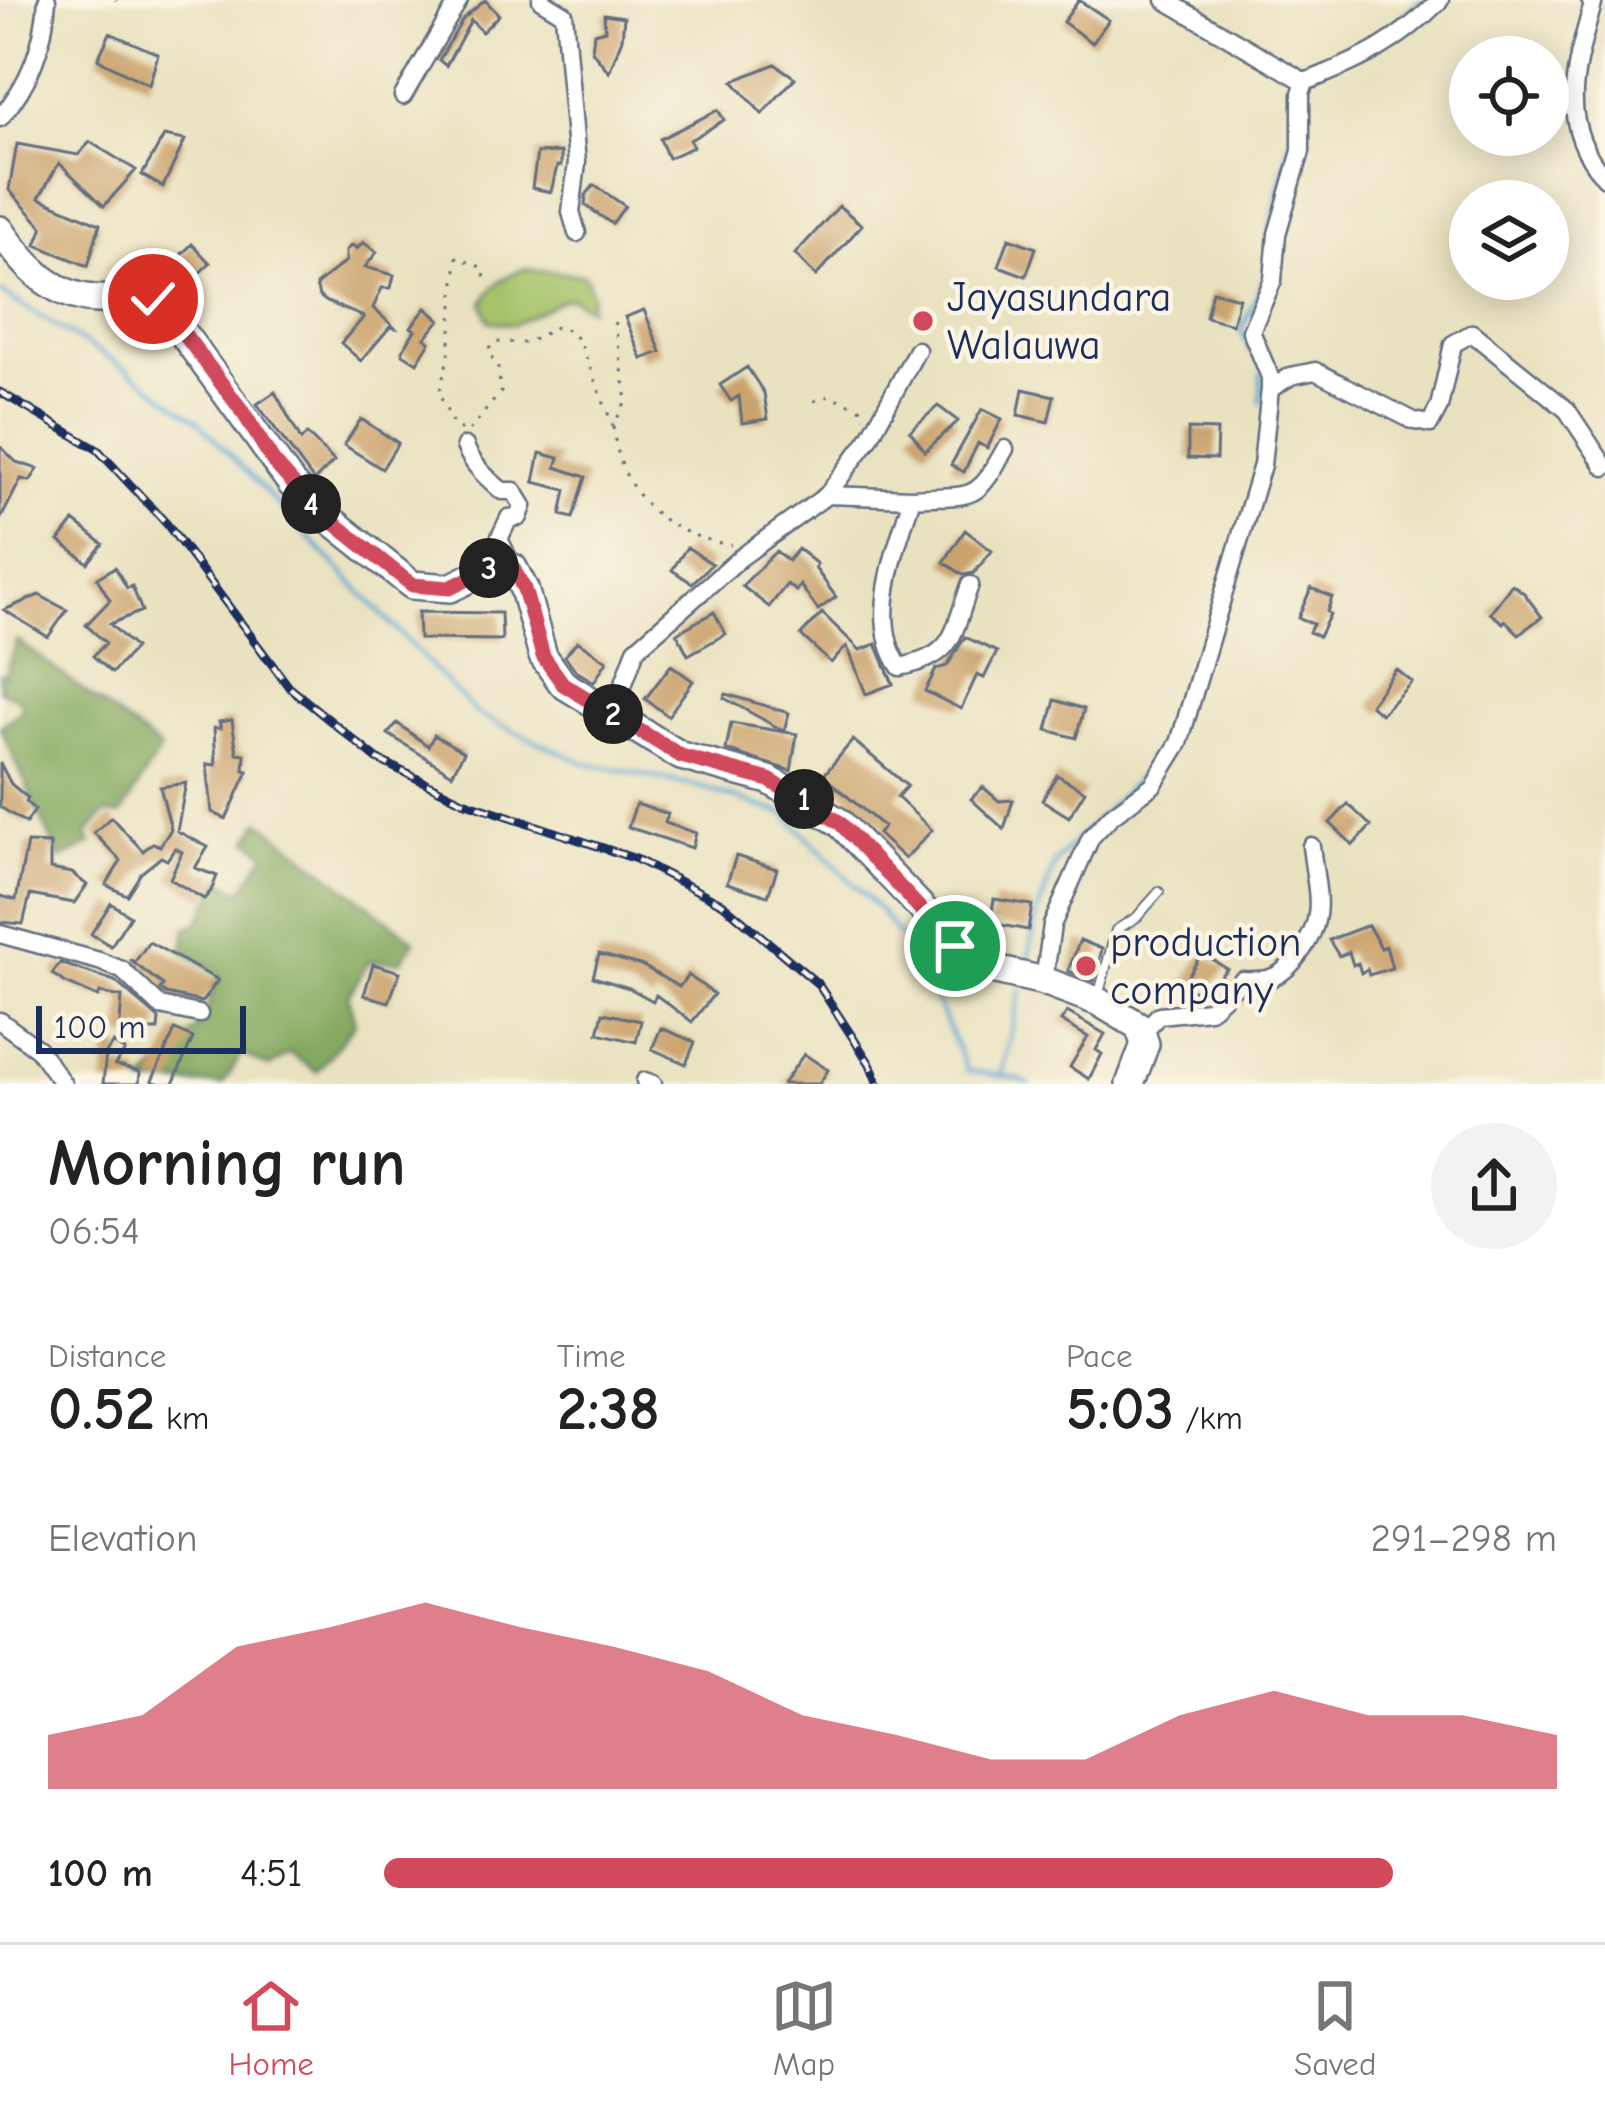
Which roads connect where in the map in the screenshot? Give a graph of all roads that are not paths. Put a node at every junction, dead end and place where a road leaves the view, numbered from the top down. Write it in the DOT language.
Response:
graph roads {
  1 [pos="47,0"];
  2 [pos="459,0"];
  3 [pos="541,0"];
  4 [pos="1165,0"];
  5 [pos="1440,0"];
  6 [pos="1591,0"];
  7 [pos="1305,82"];
  8 [pos="403,96"];
  9 [pos="0,118"];
  10 [pos="1605,178"];
  11 [pos="0,230"];
  12 [pos="577,232"];
  13 [pos="917,350"];
  14 [pos="1270,389"];
  15 [pos="465,446"];
  16 [pos="1005,448"];
  17 [pos="1605,467"];
  18 [pos="827,495"];
  19 [pos="912,498"];
  20 [pos="513,568"];
  21 [pos="970,585"];
  22 [pos="613,714"];
  23 [pos="1310,846"];
  24 [pos="1159,892"];
  25 [pos="0,934"];
  26 [pos="1044,981"];
  27 [pos="1097,1000"];
  28 [pos="199,1014"];
  29 [pos="0,1021"];
  30 [pos="1144,1032"];
  31 [pos="63,1084"];
  32 [pos="1130,1084"];
  1 -- 9 [label="street"];
  2 -- 8 [label="street"];
  3 -- 12 [label="street"];
  4 -- 7 [label="street"];
  5 -- 7 [label="street"];
  6 -- 10 [label="street"];
  7 -- 14 [label="street"];
  11 -- 20 [label="main road"];
  13 -- 18 [label="street"];
  14 -- 17 [label="street"];
  14 -- 26 [label="street"];
  15 -- 20 [label="street"];
  16 -- 19 [label="street"];
  18 -- 19 [label="street"];
  18 -- 22 [label="street"];
  19 -- 21 [label="street"];
  20 -- 22 [label="main road"];
  22 -- 26 [label="main road"];
  23 -- 30 [label="street"];
  24 -- 27 [label="lane"];
  25 -- 28 [label="street"];
  26 -- 27 [label="main road"];
  27 -- 30 [label="main road"];
  29 -- 31 [label="street"];
  30 -- 32 [label="main road"];
}
